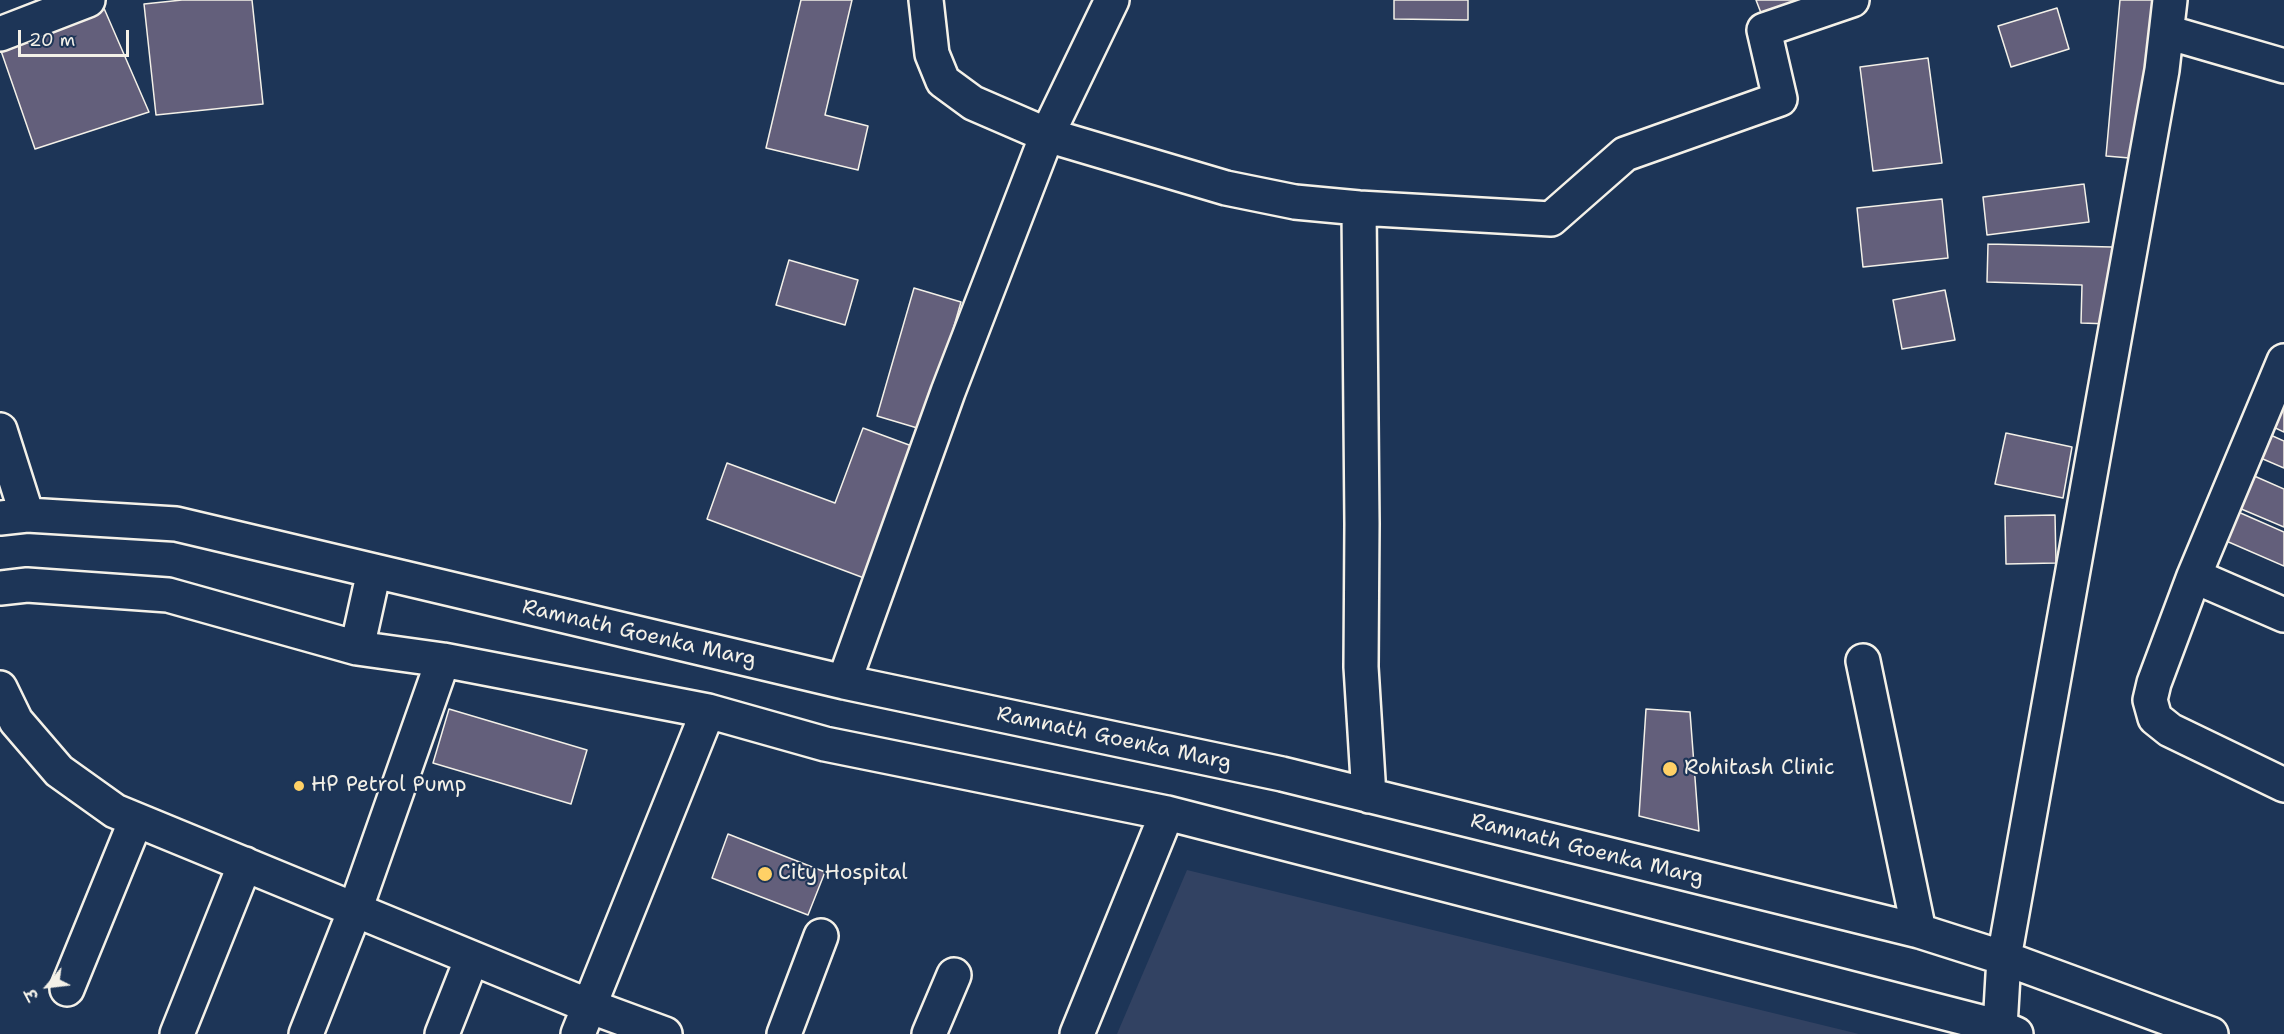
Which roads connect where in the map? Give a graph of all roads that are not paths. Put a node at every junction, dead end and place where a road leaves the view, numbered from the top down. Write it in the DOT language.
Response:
graph roads {
  1 [pos="88,0"];
  2 [pos="926,0"];
  3 [pos="1112,0"];
  4 [pos="1852,0"];
  5 [pos="2170,0"];
  6 [pos="2167,32"];
  7 [pos="0,34"];
  8 [pos="2284,66"];
  9 [pos="1047,135"];
  10 [pos="1359,208"];
  11 [pos="2283,364"];
  12 [pos="0,430"];
  13 [pos="13,516"];
  14 [pos="374,571"];
  15 [pos="2194,576"];
  16 [pos="0,588"];
  17 [pos="2284,615"];
  18 [pos="357,648"];
  19 [pos="443,660"];
  20 [pos="1863,661"];
  21 [pos="844,682"];
  22 [pos="0,688"];
  23 [pos="708,711"];
  24 [pos="2284,785"];
  25 [pos="1369,796"];
  26 [pos="1167,813"];
  27 [pos="136,820"];
  28 [pos="245,864"];
  29 [pos="355,910"];
  30 [pos="1920,931"];
  31 [pos="821,936"];
  32 [pos="472,958"];
  33 [pos="2004,958"];
  34 [pos="954,975"];
  35 [pos="67,989"];
  36 [pos="584,1020"];
  37 [pos="2008,1031"];
  38 [pos="177,1034"];
  39 [pos="306,1034"];
  40 [pos="442,1034"];
  41 [pos="665,1034"];
  42 [pos="784,1034"];
  43 [pos="929,1034"];
  44 [pos="1077,1034"];
  45 [pos="2211,1034"];
  1 -- 7 [label="street"];
  2 -- 9 [label="street"];
  3 -- 9 [label="street"];
  4 -- 10 [label="street"];
  5 -- 6 [label="street"];
  6 -- 8 [label="street"];
  6 -- 33 [label="street"];
  9 -- 10 [label="street"];
  9 -- 21 [label="street"];
  10 -- 25 [label="street"];
  11 -- 15 [label="street"];
  12 -- 13 [label="street"];
  13 -- 14 [label="street, Ramnath Goenka Marg"];
  14 -- 18 [label="street"];
  14 -- 21 [label="street, Ramnath Goenka Marg"];
  15 -- 17 [label="street"];
  15 -- 24 [label="street"];
  16 -- 18 [label="street"];
  18 -- 19 [label="street"];
  19 -- 23 [label="street"];
  19 -- 29 [label="street"];
  20 -- 30 [label="street"];
  21 -- 25 [label="street, Ramnath Goenka Marg"];
  22 -- 27 [label="street"];
  23 -- 26 [label="street"];
  23 -- 36 [label="street"];
  25 -- 30 [label="street, Ramnath Goenka Marg"];
  26 -- 37 [label="street"];
  26 -- 44 [label="street"];
  27 -- 28 [label="street"];
  27 -- 35 [label="street"];
  28 -- 29 [label="street"];
  28 -- 38 [label="street"];
  29 -- 32 [label="street"];
  29 -- 39 [label="street"];
  30 -- 33 [label="street, Ramnath Goenka Marg"];
  31 -- 42 [label="street"];
  32 -- 36 [label="street"];
  32 -- 40 [label="street"];
  33 -- 37 [label="street"];
  33 -- 45 [label="street, Ramnath Goenka Marg"];
  34 -- 43 [label="street"];
  36 -- 41 [label="street"];
}
